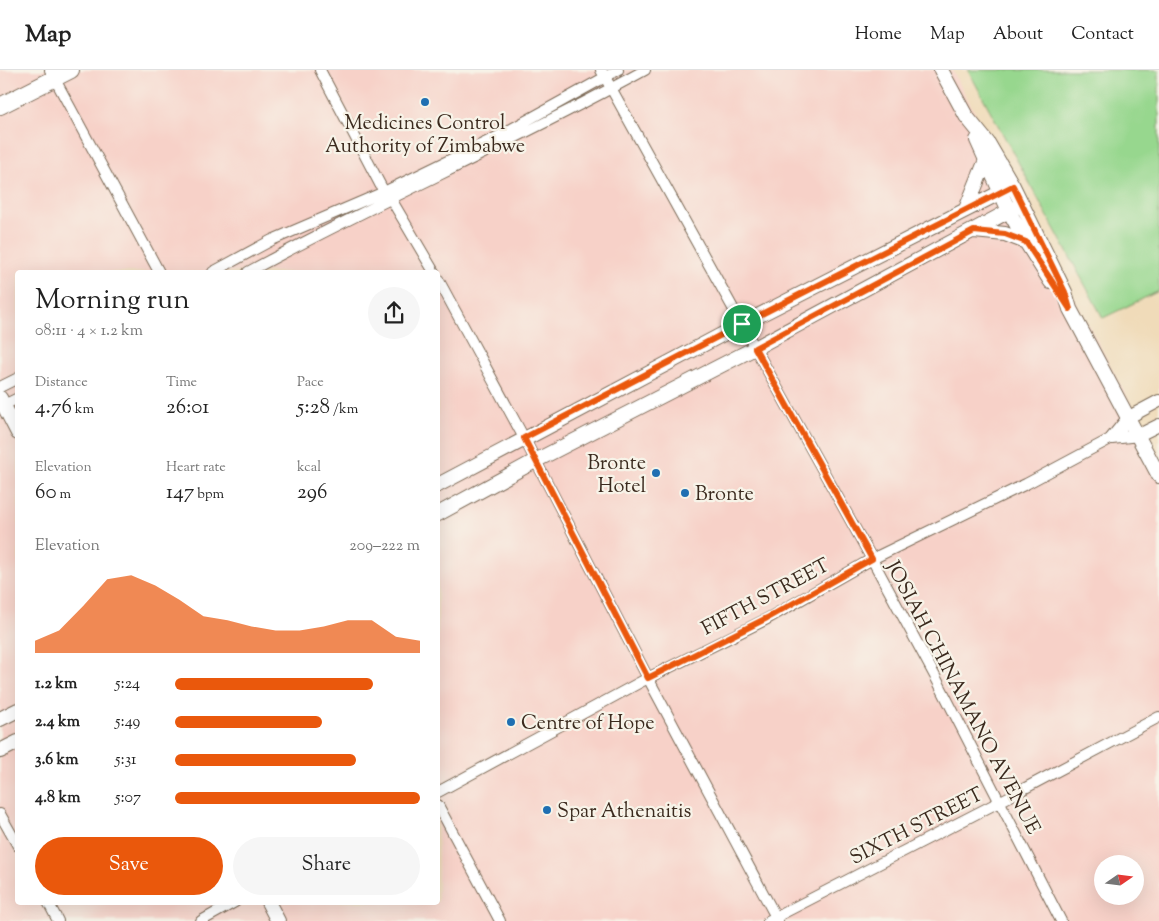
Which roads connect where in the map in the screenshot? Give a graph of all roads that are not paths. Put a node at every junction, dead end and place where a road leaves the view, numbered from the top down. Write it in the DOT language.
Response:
graph roads {
  1 [pos="71,70"];
  2 [pos="320,70"];
  3 [pos="618,70"];
  4 [pos="645,70"];
  5 [pos="941,70"];
  6 [pos="52,74"];
  7 [pos="603,74"];
  8 [pos="611,89"];
  9 [pos="0,106"];
  10 [pos="966,116"];
  11 [pos="986,160"];
  12 [pos="1013,186"];
  13 [pos="999,193"];
  14 [pos="388,195"];
  15 [pos="1022,204"];
  16 [pos="966,209"];
  17 [pos="1009,211"];
  18 [pos="974,231"];
  19 [pos="1026,242"];
  20 [pos="158,270"];
  21 [pos="216,270"];
  22 [pos="252,270"];
  23 [pos="433,270"];
  24 [pos="440,283"];
  25 [pos="1070,309"];
  26 [pos="742,324"];
  27 [pos="755,348"];
  28 [pos="15,380"];
  29 [pos="0,387"];
  30 [pos="15,399"];
  31 [pos="1159,401"];
  32 [pos="1,403"];
  33 [pos="1129,417"];
  34 [pos="1159,425"];
  35 [pos="15,428"];
  36 [pos="1139,436"];
  37 [pos="524,438"];
  38 [pos="1112,438"];
  39 [pos="535,462"];
  40 [pos="1159,476"];
  41 [pos="440,484"];
  42 [pos="440,513"];
  43 [pos="872,559"];
  44 [pos="648,678"];
  45 [pos="15,711"];
  46 [pos="1159,717"];
  47 [pos="0,718"];
  48 [pos="15,744"];
  49 [pos="0,751"];
  50 [pos="440,791"];
  51 [pos="999,802"];
  52 [pos="440,809"];
  53 [pos="0,814"];
  54 [pos="15,841"];
  55 [pos="50,905"];
  56 [pos="230,905"];
  57 [pos="270,905"];
  58 [pos="774,920"];
  59 [pos="58,921"];
  60 [pos="201,921"];
  61 [pos="278,921"];
  62 [pos="500,921"];
  63 [pos="1061,921"];
  1 -- 6 [label="highway"];
  2 -- 14 [label="street"];
  3 -- 7 [label="street"];
  4 -- 8 [label="street"];
  5 -- 10 [label="main road"];
  6 -- 9 [label="highway"];
  6 -- 20 [label="street"];
  7 -- 8 [label="street, JOSIAH CHINAMANO AVENUE"];
  7 -- 14 [label="street"];
  8 -- 14 [label="street"];
  8 -- 26 [label="street, JOSIAH CHINAMANO AVENUE"];
  10 -- 11 [label="main road"];
  10 -- 12 [label="main road"];
  11 -- 13 [label="main road"];
  11 -- 16 [label="main road"];
  12 -- 13 [label="main road"];
  12 -- 15 [label="main road"];
  13 -- 16 [label="main road"];
  13 -- 17 [label="main road"];
  14 -- 21 [label="street"];
  14 -- 22 [label="street"];
  14 -- 23 [label="street"];
  15 -- 17 [label="main road"];
  15 -- 25 [label="main road"];
  16 -- 26 [label="main road"];
  17 -- 18 [label="main road"];
  17 -- 19 [label="main road"];
  18 -- 19 [label="main road"];
  18 -- 27 [label="main road"];
  19 -- 25 [label="main road"];
  24 -- 37 [label="street"];
  25 -- 33 [label="main road"];
  26 -- 27 [label="street, JOSIAH CHINAMANO AVENUE"];
  26 -- 37 [label="main road"];
  27 -- 39 [label="main road"];
  27 -- 43 [label="street, JOSIAH CHINAMANO AVENUE"];
  28 -- 29 [label="street"];
  30 -- 32 [label="street"];
  31 -- 33 [label="street, FIFTH STREET"];
  32 -- 35 [label="main road"];
  33 -- 36 [label="main road"];
  33 -- 38 [label="street, FIFTH STREET"];
  34 -- 36 [label="street, FIFTH STREET"];
  36 -- 38 [label="street, FIFTH STREET"];
  36 -- 40 [label="main road"];
  37 -- 39 [label="street"];
  37 -- 41 [label="main road"];
  38 -- 43 [label="street, FIFTH STREET"];
  39 -- 42 [label="main road"];
  39 -- 44 [label="street"];
  43 -- 44 [label="street, FIFTH STREET"];
  43 -- 51 [label="street, JOSIAH CHINAMANO AVENUE"];
  44 -- 50 [label="street, FIFTH STREET"];
  44 -- 58 [label="street"];
  45 -- 47 [label="main road"];
  46 -- 51 [label="street, SIXTH STREET"];
  48 -- 49 [label="main road"];
  51 -- 58 [label="street, SIXTH STREET"];
  51 -- 63 [label="street, JOSIAH CHINAMANO AVENUE"];
  52 -- 62 [label="street"];
  53 -- 54 [label="street"];
  55 -- 59 [label="street"];
  56 -- 60 [label="street"];
  57 -- 61 [label="main road"];
}
